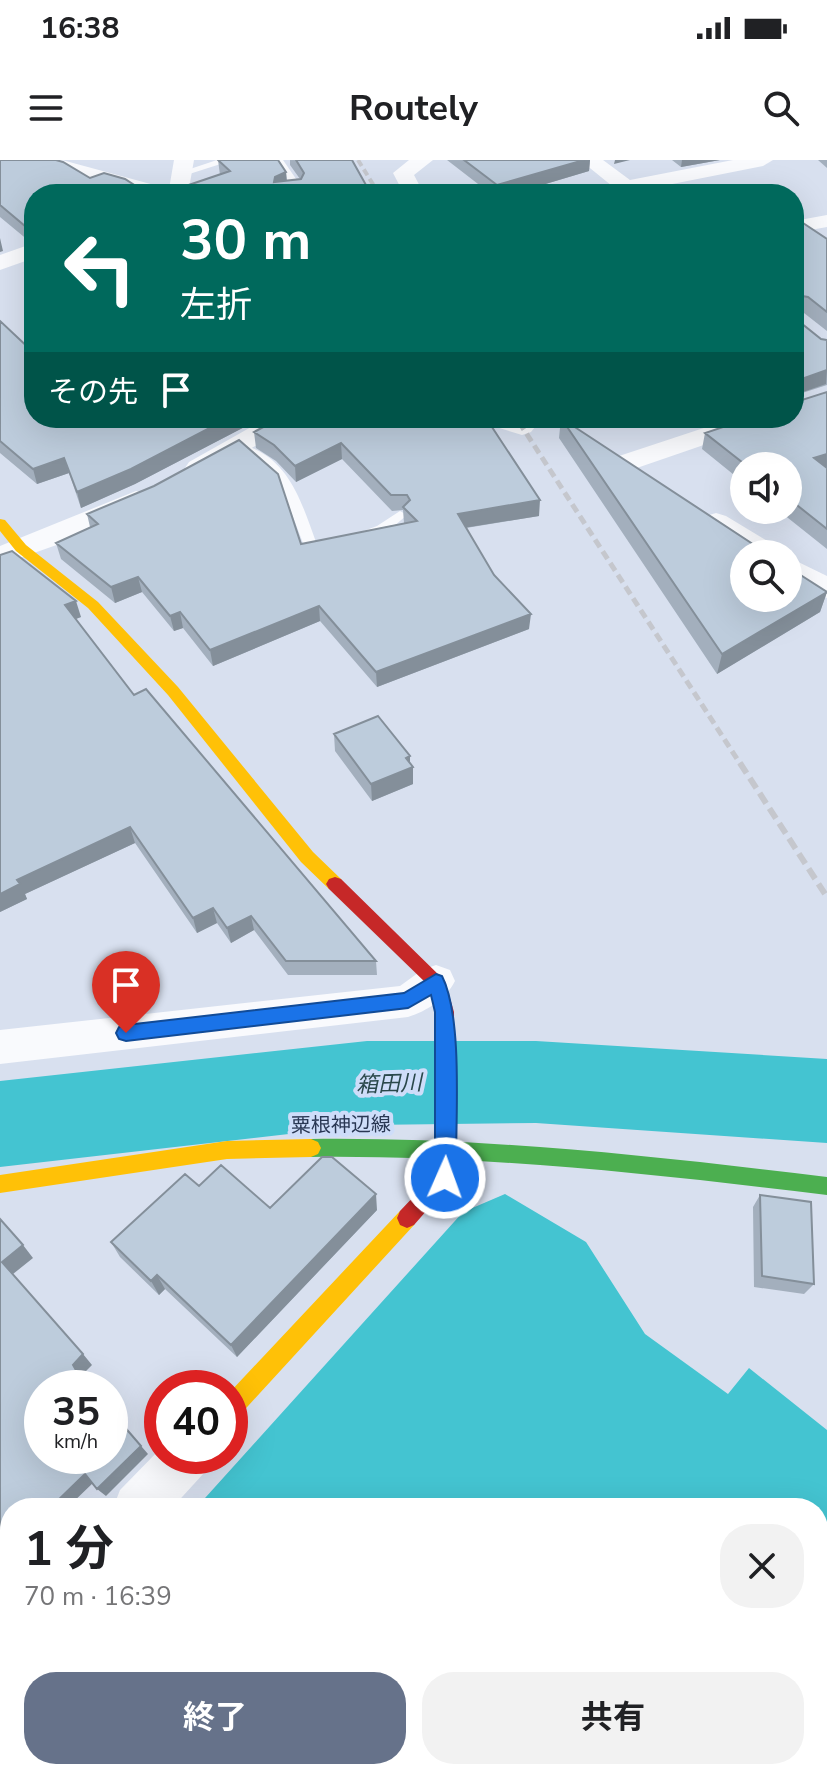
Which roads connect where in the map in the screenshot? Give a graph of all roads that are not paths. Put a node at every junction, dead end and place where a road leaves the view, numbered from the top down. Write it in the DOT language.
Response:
graph roads {
  1 [pos="40,160"];
  2 [pos="228,160"];
  3 [pos="278,160"];
  4 [pos="423,160"];
  5 [pos="590,160"];
  6 [pos="763,160"];
  7 [pos="181,176"];
  8 [pos="128,184"];
  9 [pos="295,184"];
  10 [pos="409,184"];
  11 [pos="621,184"];
  12 [pos="660,184"];
  13 [pos="827,221"];
  14 [pos="804,225"];
  15 [pos="24,254"];
  16 [pos="0,263"];
  17 [pos="269,428"];
  18 [pos="729,428"];
  19 [pos="241,445"];
  20 [pos="594,448"];
  21 [pos="622,464"];
  22 [pos="649,481"];
  23 [pos="689,505"];
  24 [pos="400,515"];
  25 [pos="0,523"];
  26 [pos="746,540"];
  27 [pos="11,552"];
  28 [pos="802,574"];
  29 [pos="827,589"];
  30 [pos="440,996"];
  31 [pos="0,1047"];
  32 [pos="446,1140"];
  33 [pos="0,1184"];
  34 [pos="827,1186"];
  35 [pos="248,1390"];
  36 [pos="170,1474"];
  37 [pos="147,1498"];
  1 -- 8 [label="street"];
  2 -- 7 [label="lane"];
  3 -- 9 [label="lane"];
  4 -- 10 [label="street"];
  5 -- 11 [label="street"];
  6 -- 12 [label="street"];
  13 -- 14 [label="street"];
  15 -- 16 [label="street"];
  17 -- 19 [label="street"];
  18 -- 21 [label="street"];
  19 -- 24 [label="lane"];
  19 -- 27 [label="street"];
  20 -- 21 [label="street"];
  21 -- 22 [label="street"];
  23 -- 26 [label="street"];
  25 -- 27 [label="street"];
  27 -- 30 [label="street"];
  28 -- 29 [label="street"];
  30 -- 31 [label="street"];
  30 -- 32 [label="street"];
  32 -- 33 [label="street, 粟根神辺線"];
  32 -- 34 [label="street, 粟根神辺線"];
  32 -- 35 [label="street"];
  36 -- 37 [label="street"];
}
